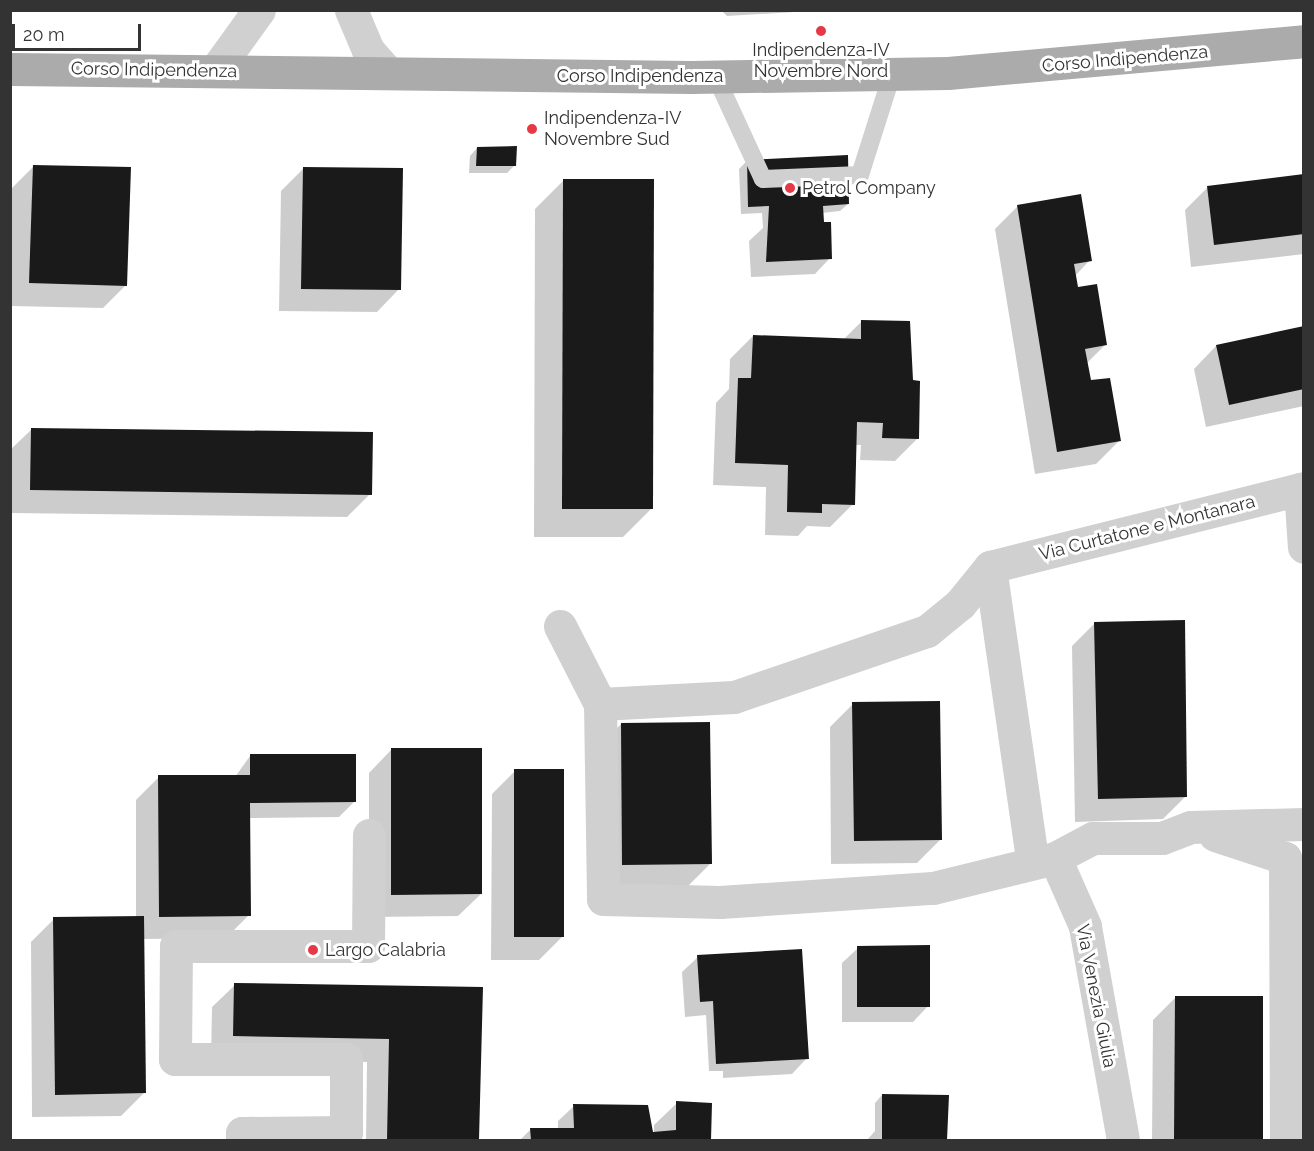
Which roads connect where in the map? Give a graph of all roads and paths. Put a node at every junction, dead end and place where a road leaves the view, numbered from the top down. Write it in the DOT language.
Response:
graph roads {
  1 [pos="260,10"];
  2 [pos="351,10"];
  3 [pos="1304,41"];
  4 [pos="10,69"];
  5 [pos="215,71"];
  6 [pos="388,73"];
  7 [pos="892,74"];
  8 [pos="716,77"];
  9 [pos="1302,488"];
  10 [pos="1304,547"];
  11 [pos="990,567"];
  12 [pos="560,626"];
  13 [pos="600,704"];
  14 [pos="1304,824"];
  15 [pos="1190,827"];
  16 [pos="369,835"];
  17 [pos="1044,859"];
  18 [pos="242,1140"];
  19 [pos="1123,1140"];
  20 [pos="1286,1140"];
  1 -- 5 [label="street"];
  2 -- 6 [label="street"];
  3 -- 7 [label="main road, Corso Indipendenza"];
  4 -- 5 [label="main road, Corso Indipendenza"];
  5 -- 6 [label="main road, Corso Indipendenza"];
  6 -- 8 [label="main road, Corso Indipendenza"];
  7 -- 8 [label="main road, Corso Indipendenza"];
  7 -- 8 [label="lane"];
  9 -- 10 [label="street"];
  9 -- 11 [label="street, Via Curtatone e Montanara"];
  11 -- 13 [label="street"];
  11 -- 17 [label="street, Via Venezia Giulia"];
  12 -- 13 [label="street"];
  13 -- 17 [label="street"];
  14 -- 15 [label="street"];
  15 -- 17 [label="street"];
  15 -- 20 [label="street"];
  16 -- 18 [label="street"];
  17 -- 19 [label="street, Via Venezia Giulia"];
}
